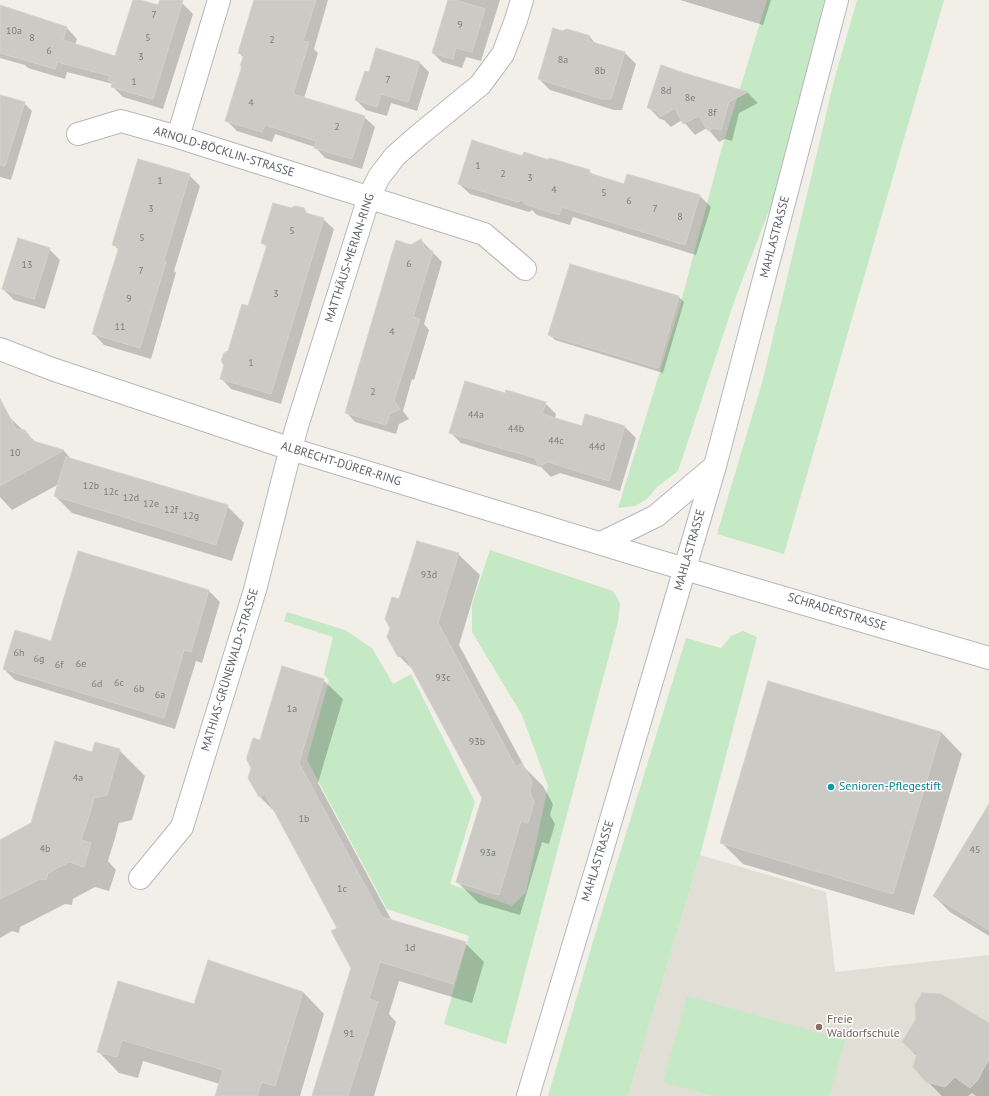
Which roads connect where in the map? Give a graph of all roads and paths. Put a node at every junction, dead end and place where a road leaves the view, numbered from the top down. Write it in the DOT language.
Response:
graph roads {
  1 [pos="220,0"];
  2 [pos="522,0"];
  3 [pos="837,0"];
  4 [pos="78,134"];
  5 [pos="178,137"];
  6 [pos="369,197"];
  7 [pos="525,270"];
  8 [pos="0,350"];
  9 [pos="291,449"];
  10 [pos="715,466"];
  11 [pos="601,543"];
  12 [pos="684,568"];
  13 [pos="989,658"];
  14 [pos="140,878"];
  15 [pos="528,1096"];
  1 -- 5 [label="street"];
  2 -- 6 [label="street, MATTHÄUS-MERIAN-RING"];
  3 -- 10 [label="street, MAHLASTRASSE"];
  4 -- 5 [label="street, ARNOLD-BÖCKLIN-STRASSE"];
  5 -- 6 [label="street, ARNOLD-BÖCKLIN-STRASSE"];
  6 -- 7 [label="street, ARNOLD-BÖCKLIN-STRASSE"];
  6 -- 9 [label="street, MATTHÄUS-MERIAN-RING"];
  8 -- 9 [label="street, ALBRECHT-DÜRER-RING"];
  9 -- 11 [label="street, ALBRECHT-DÜRER-RING"];
  9 -- 14 [label="street, MATHIAS-GRÜNEWALD-STRASSE"];
  10 -- 11 [label="street"];
  10 -- 12 [label="street, MAHLASTRASSE"];
  11 -- 12 [label="street, ALBRECHT-DÜRER-RING"];
  12 -- 13 [label="street, SCHRADERSTRASSE"];
  12 -- 15 [label="street, MAHLASTRASSE"];
}
